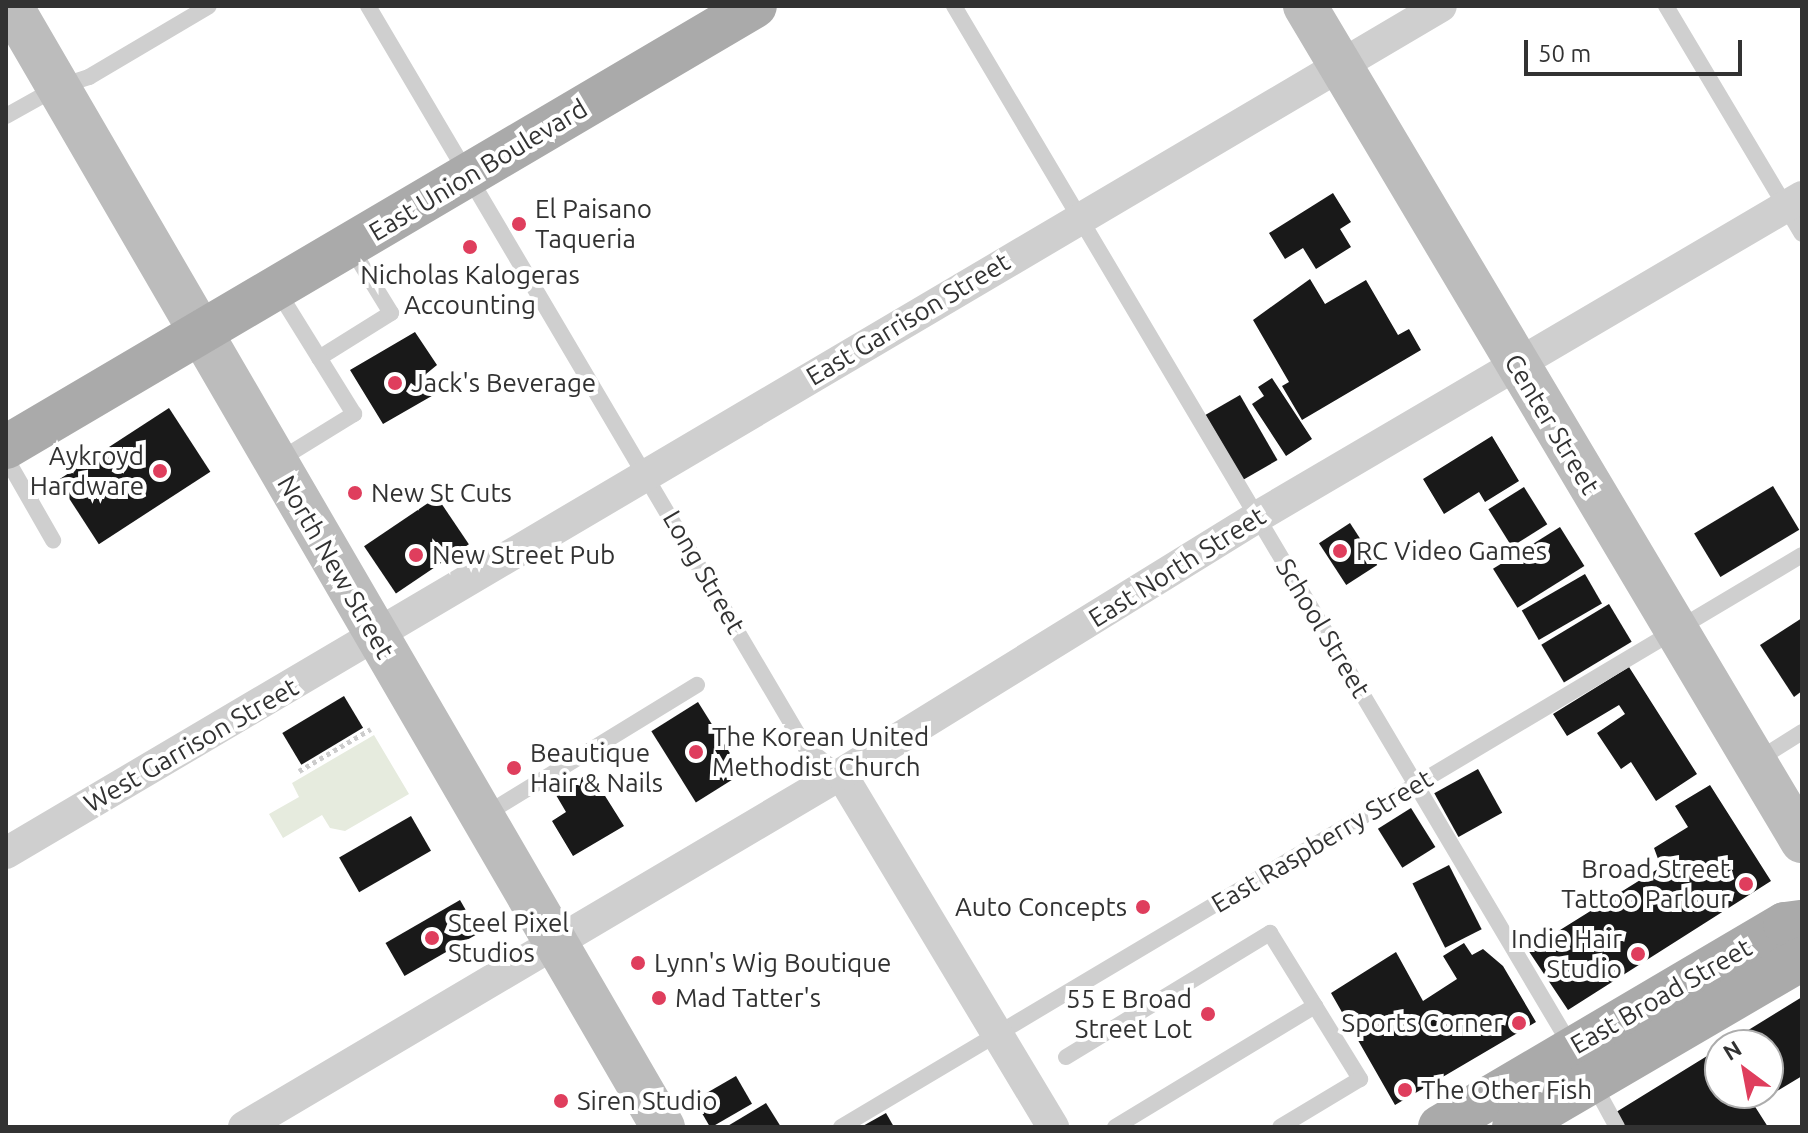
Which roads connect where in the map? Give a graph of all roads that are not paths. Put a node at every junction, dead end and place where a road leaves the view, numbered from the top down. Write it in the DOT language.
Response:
graph roads {
  1 [pos="11,6"];
  2 [pos="209,6"];
  3 [pos="368,6"];
  4 [pos="755,6"];
  5 [pos="954,6"];
  6 [pos="1305,6"];
  7 [pos="1441,6"];
  8 [pos="1666,6"];
  9 [pos="1340,66"];
  10 [pos="58,87"];
  11 [pos="6,116"];
  12 [pos="467,177"];
  13 [pos="1797,213"];
  14 [pos="1078,217"];
  15 [pos="350,246"];
  16 [pos="277,289"];
  17 [pos="201,334"];
  18 [pos="319,358"];
  19 [pos="1517,366"];
  20 [pos="6,447"];
  21 [pos="6,458"];
  22 [pos="275,463"];
  23 [pos="647,475"];
  24 [pos="1257,517"];
  25 [pos="53,540"];
  26 [pos="1802,555"];
  27 [pos="1676,632"];
  28 [pos="376,636"];
  29 [pos="697,685"];
  30 [pos="1802,732"];
  31 [pos="1754,762"];
  32 [pos="841,774"];
  33 [pos="1416,784"];
  34 [pos="482,817"];
  35 [pos="1799,828"];
  36 [pos="6,853"];
  37 [pos="1802,922"];
  38 [pos="554,941"];
  39 [pos="1802,959"];
  40 [pos="1315,1006"];
  41 [pos="999,1035"];
  42 [pos="1066,1057"];
  43 [pos="1582,1064"];
  44 [pos="244,1127"];
  45 [pos="663,1127"];
  46 [pos="841,1127"];
  47 [pos="1053,1127"];
  48 [pos="1115,1127"];
  49 [pos="1280,1127"];
  50 [pos="1440,1127"];
  51 [pos="1514,1127"];
  52 [pos="1617,1127"];
  1 -- 10 [label="main road, North New Street"];
  2 -- 10 [label="lane"];
  3 -- 12 [label="lane, Long Street"];
  4 -- 12 [label="main road, East Union Boulevard"];
  5 -- 14 [label="lane, School Street"];
  6 -- 9 [label="main road, Center Street"];
  7 -- 9 [label="street, East Garrison Street"];
  8 -- 13 [label="lane"];
  9 -- 14 [label="street, East Garrison Street"];
  9 -- 19 [label="main road, Center Street"];
  10 -- 11 [label="lane"];
  10 -- 17 [label="main road, North New Street"];
  12 -- 15 [label="main road, East Union Boulevard"];
  12 -- 23 [label="lane, Long Street"];
  13 -- 19 [label="street, East North Street"];
  14 -- 23 [label="street, East Garrison Street"];
  14 -- 24 [label="lane, School Street"];
  15 -- 16 [label="main road, East Union Boulevard"];
  15 -- 18 [label="lane"];
  16 -- 17 [label="main road, East Union Boulevard"];
  16 -- 18 [label="lane"];
  17 -- 20 [label="main road, East Union Boulevard"];
  17 -- 22 [label="main road, North New Street"];
  18 -- 22 [label="lane"];
  19 -- 24 [label="street, East North Street"];
  19 -- 27 [label="main road, Center Street"];
  21 -- 25 [label="lane"];
  22 -- 28 [label="main road, North New Street"];
  23 -- 28 [label="street, East Garrison Street"];
  23 -- 32 [label="lane, Long Street"];
  24 -- 32 [label="street, East North Street"];
  24 -- 33 [label="lane, School Street"];
  26 -- 27 [label="lane, East Raspberry Street"];
  27 -- 31 [label="main road, Center Street"];
  27 -- 33 [label="lane, East Raspberry Street"];
  28 -- 34 [label="main road, North New Street"];
  28 -- 36 [label="street, West Garrison Street"];
  29 -- 34 [label="lane"];
  30 -- 31 [label="lane"];
  31 -- 35 [label="main road, Center Street"];
  32 -- 38 [label="street, East North Street"];
  32 -- 41 [label="street, Long Street"];
  33 -- 41 [label="lane, East Raspberry Street"];
  33 -- 43 [label="lane, School Street"];
  34 -- 38 [label="main road, North New Street"];
  37 -- 43 [label="main road, East Broad Street"];
  38 -- 44 [label="street, East North Street"];
  38 -- 45 [label="main road, North New Street"];
  39 -- 43 [label="main road, East Broad Street"];
  40 -- 42 [label="lane"];
  40 -- 48 [label="lane"];
  40 -- 49 [label="lane"];
  41 -- 46 [label="lane, East Raspberry Street"];
  41 -- 47 [label="street, Long Street"];
  43 -- 50 [label="main road, East Broad Street"];
  43 -- 51 [label="main road, East Broad Street"];
  43 -- 52 [label="lane, School Street"];
}
